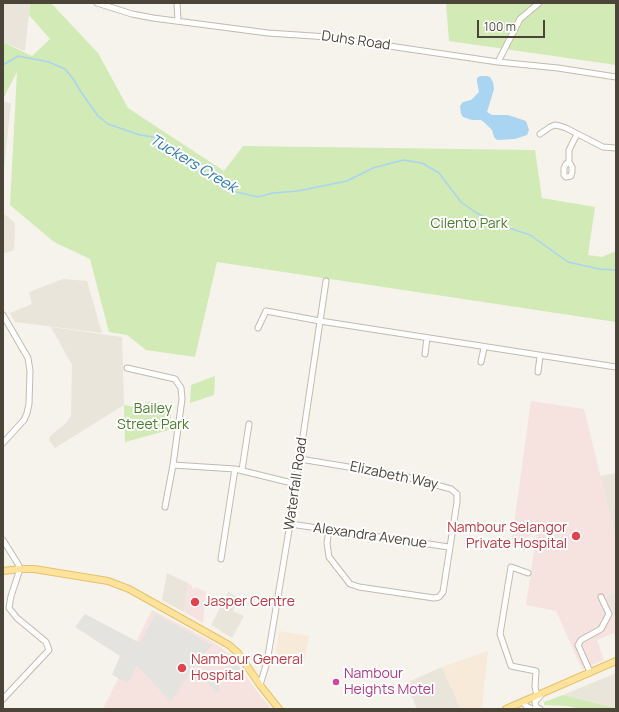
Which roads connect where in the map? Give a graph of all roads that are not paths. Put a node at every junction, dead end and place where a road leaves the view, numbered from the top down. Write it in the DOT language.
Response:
graph roads {
  1 [pos="97,3"];
  2 [pos="177,3"];
  3 [pos="539,3"];
  4 [pos="178,21"];
  5 [pos="498,62"];
  6 [pos="616,77"];
  7 [pos="540,134"];
  8 [pos="577,134"];
  9 [pos="616,148"];
  10 [pos="568,162"];
  11 [pos="326,281"];
  12 [pos="3,315"];
  13 [pos="320,321"];
  14 [pos="258,328"];
  15 [pos="427,338"];
  16 [pos="484,348"];
  17 [pos="425,354"];
  18 [pos="540,356"];
  19 [pos="482,362"];
  20 [pos="616,367"];
  21 [pos="127,368"];
  22 [pos="538,372"];
  23 [pos="249,424"];
  24 [pos="3,443"];
  25 [pos="300,459"];
  26 [pos="173,465"];
  27 [pos="235,469"];
  28 [pos="242,470"];
  29 [pos="296,484"];
  30 [pos="165,507"];
  31 [pos="290,524"];
  32 [pos="329,530"];
  33 [pos="3,540"];
  34 [pos="449,547"];
  35 [pos="221,559"];
  36 [pos="20,568"];
  37 [pos="3,571"];
  38 [pos="528,573"];
  39 [pos="602,597"];
  40 [pos="616,661"];
  41 [pos="590,672"];
  42 [pos="260,685"];
  43 [pos="543,693"];
  44 [pos="537,695"];
  45 [pos="3,699"];
  46 [pos="521,705"];
  47 [pos="279,709"];
  48 [pos="506,709"];
  49 [pos="532,709"];
  50 [pos="540,709"];
  1 -- 4 [label="street, Duhs Road"];
  2 -- 4 [label="street"];
  3 -- 5 [label="street"];
  4 -- 5 [label="street, Duhs Road"];
  5 -- 6 [label="street, Duhs Road"];
  7 -- 8 [label="street"];
  8 -- 9 [label="street"];
  8 -- 10 [label="street"];
  11 -- 13 [label="street, Waterfall Road"];
  12 -- 24 [label="street"];
  13 -- 14 [label="street"];
  13 -- 15 [label="street"];
  13 -- 25 [label="street, Waterfall Road"];
  15 -- 16 [label="street"];
  15 -- 17 [label="street"];
  16 -- 18 [label="street"];
  16 -- 19 [label="street"];
  18 -- 20 [label="street"];
  18 -- 22 [label="street"];
  21 -- 26 [label="street"];
  23 -- 28 [label="street"];
  25 -- 29 [label="street, Waterfall Road"];
  25 -- 34 [label="street, Elizabeth Way"];
  26 -- 27 [label="street"];
  26 -- 30 [label="street"];
  27 -- 28 [label="street"];
  27 -- 35 [label="street"];
  28 -- 29 [label="street"];
  29 -- 31 [label="street, Waterfall Road"];
  31 -- 32 [label="street, Alexandra Avenue"];
  31 -- 42 [label="street, Waterfall Road"];
  32 -- 34 [label="street, Alexandra Avenue"];
  32 -- 34 [label="street"];
  33 -- 36 [label="street"];
  36 -- 37 [label="main road"];
  36 -- 42 [label="main road"];
  36 -- 45 [label="street"];
  38 -- 44 [label="street"];
  39 -- 41 [label="street"];
  40 -- 41 [label="main road"];
  41 -- 43 [label="main road"];
  42 -- 47 [label="main road"];
  43 -- 44 [label="main road"];
  43 -- 50 [label="street"];
  44 -- 46 [label="main road"];
  46 -- 48 [label="main road"];
  46 -- 49 [label="street"];
}
